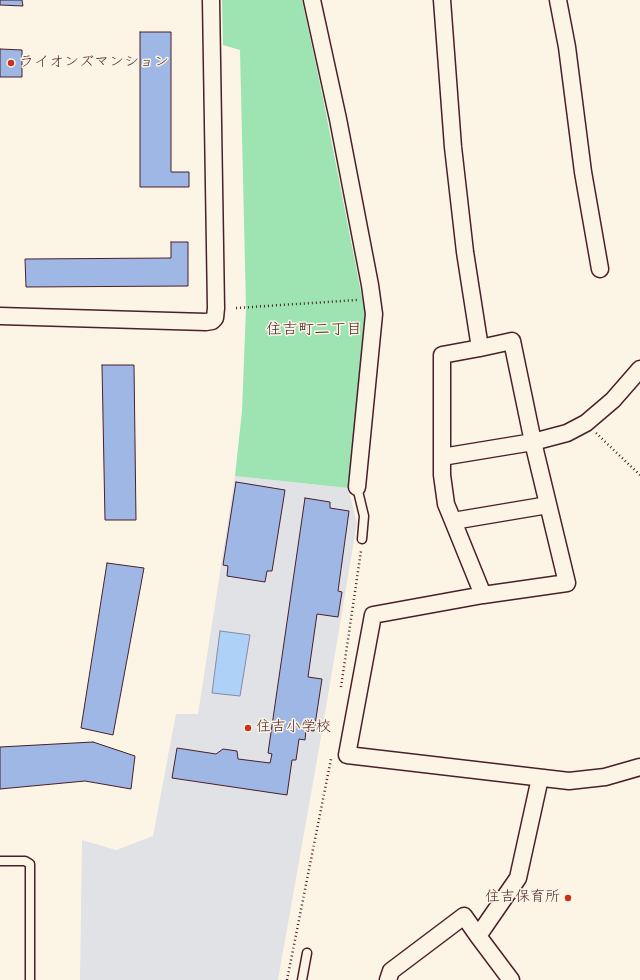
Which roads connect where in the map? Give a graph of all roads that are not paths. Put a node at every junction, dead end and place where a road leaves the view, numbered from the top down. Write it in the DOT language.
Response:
graph roads {
  1 [pos="212,0"];
  2 [pos="312,0"];
  3 [pos="442,0"];
  4 [pos="558,0"];
  5 [pos="600,269"];
  6 [pos="0,316"];
  7 [pos="480,348"];
  8 [pos="640,369"];
  9 [pos="533,442"];
  10 [pos="442,457"];
  11 [pos="357,488"];
  12 [pos="548,505"];
  13 [pos="453,521"];
  14 [pos="362,539"];
  15 [pos="483,595"];
  16 [pos="640,766"];
  17 [pos="540,778"];
  18 [pos="0,861"];
  19 [pos="478,936"];
  20 [pos="307,953"];
  21 [pos="30,980"];
  22 [pos="302,980"];
  23 [pos="388,980"];
  24 [pos="511,980"];
  1 -- 6 [label="street"];
  2 -- 11 [label="street"];
  3 -- 7 [label="street"];
  4 -- 5 [label="street"];
  7 -- 9 [label="street"];
  7 -- 10 [label="street"];
  8 -- 9 [label="street"];
  9 -- 10 [label="street"];
  9 -- 12 [label="street"];
  10 -- 13 [label="street"];
  11 -- 14 [label="lane"];
  12 -- 13 [label="street"];
  12 -- 15 [label="street"];
  13 -- 15 [label="street"];
  15 -- 17 [label="street"];
  16 -- 17 [label="street"];
  17 -- 19 [label="street"];
  18 -- 21 [label="lane"];
  19 -- 23 [label="street"];
  19 -- 24 [label="street"];
  20 -- 22 [label="lane"];
}
